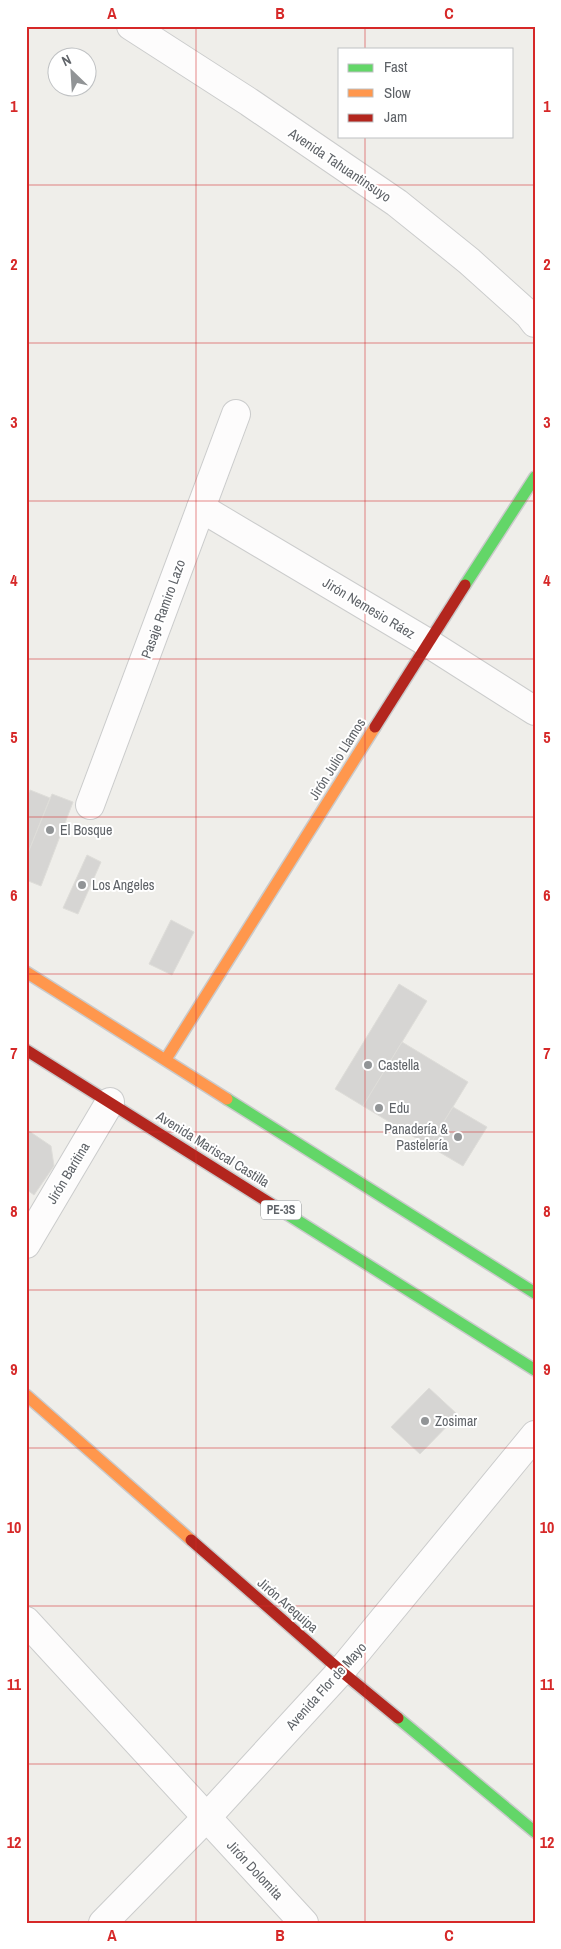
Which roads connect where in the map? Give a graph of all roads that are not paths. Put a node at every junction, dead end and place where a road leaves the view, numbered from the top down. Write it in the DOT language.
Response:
graph roads {
  1 [pos="131,26"];
  2 [pos="535,322"];
  3 [pos="236,414"];
  4 [pos="535,477"];
  5 [pos="200,508"];
  6 [pos="428,643"];
  7 [pos="535,711"];
  8 [pos="90,805"];
  9 [pos="26,972"];
  10 [pos="26,1050"];
  11 [pos="166,1059"];
  12 [pos="110,1102"];
  13 [pos="26,1244"];
  14 [pos="535,1293"];
  15 [pos="535,1370"];
  16 [pos="26,1394"];
  17 [pos="535,1435"];
  18 [pos="26,1621"];
  19 [pos="341,1671"];
  20 [pos="207,1817"];
  21 [pos="535,1832"];
  22 [pos="103,1923"];
  23 [pos="304,1923"];
  1 -- 2 [label="street, Avenida Tahuantinsuyo"];
  3 -- 5 [label="street, Pasaje Ramiro Lazo"];
  4 -- 6 [label="main road, Jirón Julio Llamos"];
  5 -- 6 [label="street, Jirón Nemesio Ráez"];
  5 -- 8 [label="street, Pasaje Ramiro Lazo"];
  6 -- 7 [label="street, Jirón Nemesio Ráez"];
  6 -- 11 [label="main road, Jirón Julio Llamos"];
  9 -- 11 [label="main road"];
  10 -- 12 [label="main road, Avenida Mariscal Castilla / PE-3S"];
  11 -- 14 [label="main road"];
  12 -- 13 [label="street, Jirón Baritina"];
  12 -- 15 [label="main road, Avenida Mariscal Castilla / PE-3S"];
  16 -- 19 [label="main road, Jirón Arequipa"];
  17 -- 19 [label="street, Avenida Flor de Mayo"];
  18 -- 20 [label="street, Jirón Dolomita"];
  19 -- 20 [label="street, Avenida Flor de Mayo"];
  19 -- 21 [label="main road, Jirón Arequipa"];
  20 -- 22 [label="street, Avenida Flor de Mayo"];
  20 -- 23 [label="street, Jirón Dolomita"];
}
